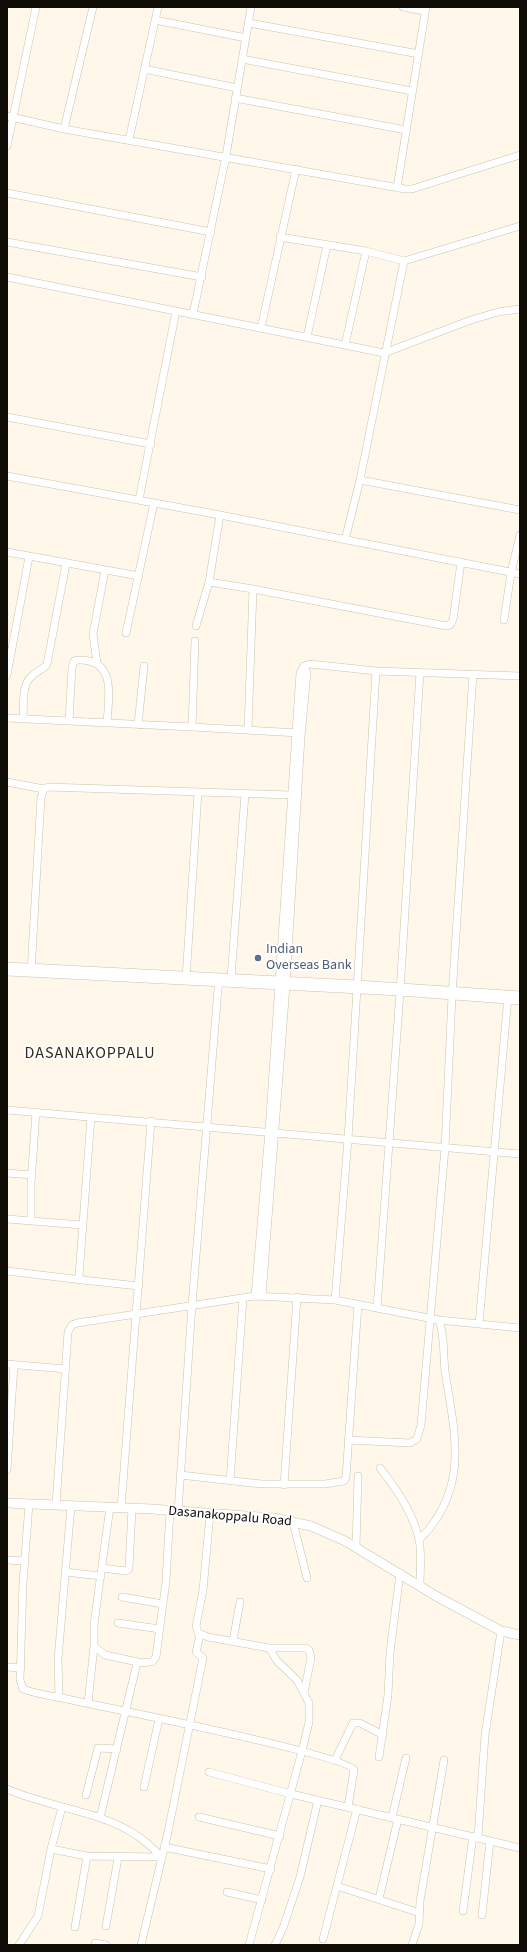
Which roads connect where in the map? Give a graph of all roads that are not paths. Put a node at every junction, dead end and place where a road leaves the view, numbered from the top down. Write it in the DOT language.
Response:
graph roads {
  1 [pos="36,7"];
  2 [pos="93,7"];
  3 [pos="158,7"];
  4 [pos="251,7"];
  5 [pos="403,7"];
  6 [pos="426,9"];
  7 [pos="155,20"];
  8 [pos="249,23"];
  9 [pos="246,38"];
  10 [pos="418,54"];
  11 [pos="242,59"];
  12 [pos="144,69"];
  13 [pos="237,88"];
  14 [pos="412,91"];
  15 [pos="234,98"];
  16 [pos="10,117"];
  17 [pos="64,129"];
  18 [pos="406,130"];
  19 [pos="129,140"];
  20 [pos="7,146"];
  21 [pos="520,154"];
  22 [pos="226,156"];
  23 [pos="296,169"];
  24 [pos="397,188"];
  25 [pos="7,192"];
  26 [pos="520,226"];
  27 [pos="211,232"];
  28 [pos="280,237"];
  29 [pos="7,242"];
  30 [pos="327,245"];
  31 [pos="366,251"];
  32 [pos="404,261"];
  33 [pos="7,277"];
  34 [pos="202,277"];
  35 [pos="520,309"];
  36 [pos="176,311"];
  37 [pos="193,314"];
  38 [pos="261,328"];
  39 [pos="307,337"];
  40 [pos="345,345"];
  41 [pos="384,353"];
  42 [pos="7,417"];
  43 [pos="151,444"];
  44 [pos="7,476"];
  45 [pos="360,480"];
  46 [pos="139,500"];
  47 [pos="154,503"];
  48 [pos="520,510"];
  49 [pos="220,515"];
  50 [pos="520,535"];
  51 [pos="344,540"];
  52 [pos="7,552"];
  53 [pos="29,557"];
  54 [pos="461,562"];
  55 [pos="66,564"];
  56 [pos="105,570"];
  57 [pos="511,573"];
  58 [pos="520,574"];
  59 [pos="139,576"];
  60 [pos="210,582"];
  61 [pos="253,589"];
  62 [pos="504,620"];
  63 [pos="196,626"];
  64 [pos="126,633"];
  65 [pos="195,641"];
  66 [pos="9,654"];
  67 [pos="97,663"];
  68 [pos="144,666"];
  69 [pos="376,671"];
  70 [pos="420,672"];
  71 [pos="7,674"];
  72 [pos="473,674"];
  73 [pos="520,676"];
  74 [pos="7,718"];
  75 [pos="23,719"];
  76 [pos="68,721"];
  77 [pos="107,723"];
  78 [pos="138,725"];
  79 [pos="192,726"];
  80 [pos="248,730"];
  81 [pos="298,733"];
  82 [pos="7,782"];
  83 [pos="44,789"];
  84 [pos="198,792"];
  85 [pos="245,794"];
  86 [pos="291,795"];
  87 [pos="7,966"];
  88 [pos="31,971"];
  89 [pos="7,972"];
  90 [pos="186,978"];
  91 [pos="231,978"];
  92 [pos="219,980"];
  93 [pos="279,982"];
  94 [pos="287,983"];
  95 [pos="357,987"];
  96 [pos="400,989"];
  97 [pos="452,993"];
  98 [pos="520,996"];
  99 [pos="508,997"];
  100 [pos="520,1001"];
  101 [pos="7,1110"];
  102 [pos="36,1112"];
  103 [pos="91,1117"];
  104 [pos="151,1121"];
  105 [pos="207,1127"];
  106 [pos="272,1132"];
  107 [pos="348,1138"];
  108 [pos="390,1142"];
  109 [pos="445,1148"];
  110 [pos="494,1152"];
  111 [pos="520,1154"];
  112 [pos="7,1173"];
  113 [pos="32,1175"];
  114 [pos="7,1219"];
  115 [pos="31,1221"];
  116 [pos="82,1225"];
  117 [pos="7,1271"];
  118 [pos="82,1280"];
  119 [pos="139,1286"];
  120 [pos="259,1296"];
  121 [pos="297,1297"];
  122 [pos="243,1298"];
  123 [pos="335,1300"];
  124 [pos="358,1304"];
  125 [pos="192,1305"];
  126 [pos="377,1308"];
  127 [pos="137,1314"];
  128 [pos="430,1318"];
  129 [pos="439,1320"];
  130 [pos="479,1324"];
  131 [pos="520,1328"];
  132 [pos="10,1365"];
  133 [pos="66,1369"];
  134 [pos="348,1440"];
  135 [pos="380,1468"];
  136 [pos="7,1470"];
  137 [pos="180,1475"];
  138 [pos="358,1476"];
  139 [pos="230,1481"];
  140 [pos="284,1484"];
  141 [pos="7,1503"];
  142 [pos="29,1504"];
  143 [pos="56,1505"];
  144 [pos="71,1506"];
  145 [pos="110,1507"];
  146 [pos="121,1508"];
  147 [pos="132,1508"];
  148 [pos="174,1512"];
  149 [pos="210,1514"];
  150 [pos="293,1522"];
  151 [pos="419,1540"];
  152 [pos="356,1548"];
  153 [pos="7,1560"];
  154 [pos="24,1562"];
  155 [pos="102,1568"];
  156 [pos="65,1572"];
  157 [pos="400,1573"];
  158 [pos="101,1576"];
  159 [pos="307,1578"];
  160 [pos="420,1586"];
  161 [pos="122,1597"];
  162 [pos="240,1602"];
  163 [pos="163,1604"];
  164 [pos="118,1623"];
  165 [pos="160,1629"];
  166 [pos="501,1631"];
  167 [pos="200,1635"];
  168 [pos="520,1635"];
  169 [pos="233,1641"];
  170 [pos="94,1646"];
  171 [pos="269,1648"];
  172 [pos="138,1662"];
  173 [pos="7,1667"];
  174 [pos="21,1668"];
  175 [pos="304,1694"];
  176 [pos="59,1697"];
  177 [pos="88,1703"];
  178 [pos="124,1712"];
  179 [pos="159,1719"];
  180 [pos="190,1724"];
  181 [pos="383,1735"];
  182 [pos="117,1749"];
  183 [pos="302,1751"];
  184 [pos="379,1757"];
  185 [pos="406,1758"];
  186 [pos="335,1760"];
  187 [pos="444,1760"];
  188 [pos="209,1772"];
  189 [pos="144,1787"];
  190 [pos="7,1789"];
  191 [pos="291,1794"];
  192 [pos="86,1795"];
  193 [pos="318,1800"];
  194 [pos="62,1807"];
  195 [pos="348,1807"];
  196 [pos="357,1809"];
  197 [pos="199,1817"];
  198 [pos="100,1818"];
  199 [pos="395,1818"];
  200 [pos="433,1828"];
  201 [pos="280,1836"];
  202 [pos="476,1837"];
  203 [pos="490,1840"];
  204 [pos="164,1847"];
  205 [pos="520,1848"];
  206 [pos="52,1849"];
  207 [pos="87,1856"];
  208 [pos="162,1857"];
  209 [pos="118,1858"];
  210 [pos="271,1869"];
  211 [pos="337,1886"];
  212 [pos="227,1892"];
  213 [pos="379,1899"];
  214 [pos="262,1900"];
  215 [pos="463,1911"];
  216 [pos="420,1913"];
  217 [pos="482,1916"];
  218 [pos="106,1926"];
  219 [pos="75,1928"];
  220 [pos="323,1939"];
  221 [pos="95,1943"];
  222 [pos="19,1945"];
  223 [pos="106,1945"];
  224 [pos="141,1945"];
  225 [pos="249,1945"];
  226 [pos="275,1945"];
  227 [pos="412,1945"];
  1 -- 16 [label="street"];
  2 -- 17 [label="street"];
  3 -- 7 [label="street"];
  4 -- 8 [label="street"];
  5 -- 6 [label="street"];
  6 -- 10 [label="street"];
  7 -- 9 [label="street"];
  7 -- 12 [label="street"];
  8 -- 9 [label="street"];
  8 -- 10 [label="street"];
  9 -- 11 [label="street"];
  10 -- 14 [label="street"];
  11 -- 13 [label="street"];
  11 -- 14 [label="street"];
  12 -- 13 [label="street"];
  12 -- 19 [label="street"];
  13 -- 15 [label="street"];
  14 -- 18 [label="street"];
  15 -- 18 [label="street"];
  15 -- 22 [label="street"];
  16 -- 17 [label="street"];
  16 -- 20 [label="street"];
  17 -- 19 [label="street"];
  18 -- 24 [label="street"];
  19 -- 22 [label="street"];
  21 -- 24 [label="street"];
  22 -- 23 [label="street"];
  22 -- 27 [label="street"];
  23 -- 24 [label="street"];
  23 -- 28 [label="street"];
  25 -- 27 [label="street"];
  26 -- 32 [label="street"];
  27 -- 34 [label="street"];
  28 -- 30 [label="street"];
  28 -- 38 [label="street"];
  29 -- 34 [label="street"];
  30 -- 31 [label="street"];
  30 -- 39 [label="street"];
  31 -- 32 [label="street"];
  31 -- 40 [label="street"];
  32 -- 41 [label="street"];
  33 -- 36 [label="street"];
  34 -- 37 [label="street"];
  35 -- 41 [label="street"];
  36 -- 37 [label="street"];
  36 -- 43 [label="street"];
  37 -- 38 [label="street"];
  38 -- 39 [label="street"];
  39 -- 40 [label="street"];
  40 -- 41 [label="street"];
  41 -- 45 [label="street"];
  42 -- 43 [label="street"];
  43 -- 46 [label="street"];
  44 -- 46 [label="street"];
  45 -- 48 [label="street"];
  45 -- 51 [label="street"];
  46 -- 47 [label="street"];
  47 -- 49 [label="street"];
  47 -- 59 [label="street"];
  49 -- 51 [label="street"];
  49 -- 60 [label="street"];
  50 -- 57 [label="street"];
  51 -- 54 [label="street"];
  52 -- 53 [label="street"];
  53 -- 55 [label="street"];
  53 -- 66 [label="street"];
  54 -- 57 [label="street"];
  54 -- 61 [label="street"];
  55 -- 56 [label="street"];
  55 -- 75 [label="street"];
  56 -- 59 [label="street"];
  56 -- 67 [label="street"];
  57 -- 58 [label="street"];
  57 -- 62 [label="street"];
  59 -- 64 [label="street"];
  60 -- 61 [label="street"];
  60 -- 63 [label="street"];
  61 -- 80 [label="street"];
  65 -- 79 [label="street"];
  66 -- 71 [label="street"];
  67 -- 76 [label="street"];
  67 -- 77 [label="street"];
  68 -- 78 [label="street"];
  69 -- 70 [label="street"];
  69 -- 81 [label="street"];
  69 -- 95 [label="street"];
  70 -- 72 [label="street"];
  70 -- 96 [label="street"];
  72 -- 73 [label="street"];
  72 -- 97 [label="street"];
  74 -- 75 [label="street"];
  75 -- 76 [label="street"];
  76 -- 77 [label="street"];
  77 -- 78 [label="street"];
  78 -- 79 [label="street"];
  79 -- 80 [label="street"];
  80 -- 81 [label="street"];
  81 -- 86 [label="street"];
  81 -- 94 [label="street"];
  82 -- 83 [label="street"];
  83 -- 84 [label="street"];
  83 -- 88 [label="street"];
  84 -- 85 [label="street"];
  84 -- 90 [label="street"];
  85 -- 86 [label="street"];
  85 -- 91 [label="street"];
  86 -- 93 [label="street"];
  87 -- 88 [label="street"];
  88 -- 89 [label="street"];
  88 -- 90 [label="street"];
  90 -- 92 [label="street"];
  91 -- 92 [label="street"];
  91 -- 93 [label="street"];
  92 -- 93 [label="street"];
  92 -- 105 [label="street"];
  93 -- 94 [label="street"];
  93 -- 106 [label="street"];
  94 -- 95 [label="street"];
  94 -- 106 [label="street"];
  95 -- 96 [label="street"];
  95 -- 107 [label="street"];
  96 -- 97 [label="street"];
  96 -- 108 [label="street"];
  97 -- 99 [label="street"];
  97 -- 109 [label="street"];
  98 -- 99 [label="street"];
  98 -- 100 [label="street"];
  99 -- 100 [label="street"];
  99 -- 110 [label="street"];
  101 -- 102 [label="street"];
  102 -- 103 [label="street"];
  102 -- 113 [label="street"];
  103 -- 104 [label="street"];
  103 -- 116 [label="street"];
  104 -- 105 [label="street"];
  104 -- 119 [label="street"];
  105 -- 106 [label="street"];
  105 -- 125 [label="street"];
  106 -- 107 [label="street"];
  106 -- 120 [label="street"];
  107 -- 108 [label="street"];
  107 -- 123 [label="street"];
  108 -- 109 [label="street"];
  108 -- 126 [label="street"];
  109 -- 110 [label="street"];
  109 -- 128 [label="street"];
  110 -- 111 [label="street"];
  110 -- 130 [label="street"];
  112 -- 113 [label="street"];
  113 -- 115 [label="street"];
  114 -- 115 [label="street"];
  115 -- 116 [label="street"];
  116 -- 118 [label="street"];
  117 -- 118 [label="street"];
  118 -- 119 [label="street"];
  119 -- 127 [label="street"];
  120 -- 121 [label="street"];
  120 -- 122 [label="street"];
  121 -- 123 [label="street"];
  121 -- 140 [label="street"];
  122 -- 125 [label="street"];
  122 -- 139 [label="street"];
  123 -- 124 [label="street"];
  124 -- 126 [label="street"];
  124 -- 134 [label="street"];
  125 -- 127 [label="street"];
  125 -- 137 [label="street"];
  126 -- 128 [label="street"];
  127 -- 133 [label="street"];
  127 -- 146 [label="street"];
  128 -- 129 [label="street"];
  128 -- 134 [label="street"];
  129 -- 130 [label="street"];
  129 -- 151 [label="street"];
  130 -- 131 [label="street"];
  132 -- 133 [label="street"];
  132 -- 136 [label="street"];
  133 -- 143 [label="street"];
  134 -- 140 [label="street"];
  135 -- 151 [label="street"];
  137 -- 139 [label="street"];
  137 -- 148 [label="street"];
  138 -- 152 [label="street"];
  139 -- 140 [label="street"];
  141 -- 142 [label="street, Dasanakoppalu Road"];
  142 -- 143 [label="street, Dasanakoppalu Road"];
  142 -- 154 [label="street"];
  143 -- 144 [label="street, Dasanakoppalu Road"];
  144 -- 145 [label="street, Dasanakoppalu Road"];
  144 -- 156 [label="street"];
  145 -- 146 [label="street, Dasanakoppalu Road"];
  145 -- 155 [label="street"];
  146 -- 147 [label="street, Dasanakoppalu Road"];
  147 -- 148 [label="street, Dasanakoppalu Road"];
  147 -- 155 [label="street"];
  148 -- 149 [label="street, Dasanakoppalu Road"];
  148 -- 163 [label="street"];
  149 -- 150 [label="street, Dasanakoppalu Road"];
  149 -- 167 [label="street"];
  150 -- 152 [label="street, Dasanakoppalu Road"];
  150 -- 159 [label="street"];
  151 -- 160 [label="street"];
  152 -- 157 [label="street, Dasanakoppalu Road"];
  153 -- 154 [label="street"];
  154 -- 174 [label="street"];
  155 -- 158 [label="street"];
  156 -- 158 [label="street"];
  156 -- 176 [label="street"];
  157 -- 160 [label="street, Dasanakoppalu Road"];
  157 -- 181 [label="street"];
  158 -- 170 [label="street"];
  160 -- 166 [label="street, Dasanakoppalu Road"];
  161 -- 163 [label="street"];
  162 -- 169 [label="street"];
  163 -- 165 [label="street"];
  164 -- 165 [label="street"];
  165 -- 172 [label="street"];
  166 -- 168 [label="street, Dasanakoppalu Road"];
  166 -- 202 [label="street"];
  167 -- 169 [label="street"];
  167 -- 180 [label="street"];
  169 -- 171 [label="street"];
  170 -- 172 [label="street"];
  170 -- 177 [label="street"];
  171 -- 175 [label="street"];
  171 -- 175 [label="street"];
  172 -- 178 [label="street"];
  173 -- 174 [label="street"];
  174 -- 176 [label="street"];
  175 -- 183 [label="street"];
  176 -- 177 [label="street"];
  177 -- 178 [label="street"];
  178 -- 179 [label="street"];
  178 -- 182 [label="street"];
  179 -- 180 [label="street"];
  179 -- 189 [label="street"];
  180 -- 183 [label="street"];
  180 -- 204 [label="street"];
  181 -- 184 [label="street"];
  181 -- 186 [label="street"];
  182 -- 192 [label="street"];
  182 -- 198 [label="street"];
  183 -- 186 [label="street"];
  183 -- 191 [label="street"];
  185 -- 199 [label="street"];
  186 -- 195 [label="street"];
  187 -- 200 [label="street"];
  188 -- 191 [label="street"];
  190 -- 194 [label="street"];
  191 -- 193 [label="street"];
  191 -- 201 [label="street"];
  193 -- 195 [label="street"];
  193 -- 226 [label="street"];
  194 -- 198 [label="street"];
  194 -- 206 [label="street"];
  195 -- 196 [label="street"];
  196 -- 199 [label="street"];
  196 -- 211 [label="street"];
  197 -- 201 [label="street"];
  198 -- 208 [label="street"];
  199 -- 200 [label="street"];
  199 -- 213 [label="street"];
  200 -- 202 [label="street"];
  200 -- 216 [label="street"];
  201 -- 210 [label="street"];
  202 -- 203 [label="street"];
  202 -- 215 [label="street"];
  203 -- 205 [label="street"];
  203 -- 217 [label="street"];
  204 -- 208 [label="street"];
  204 -- 210 [label="street"];
  206 -- 207 [label="street"];
  206 -- 222 [label="street"];
  207 -- 209 [label="street"];
  207 -- 219 [label="street"];
  208 -- 209 [label="street"];
  208 -- 224 [label="street"];
  209 -- 218 [label="street"];
  210 -- 214 [label="street"];
  211 -- 213 [label="street"];
  211 -- 220 [label="street"];
  212 -- 214 [label="street"];
  213 -- 216 [label="street"];
  214 -- 225 [label="street"];
  216 -- 227 [label="street"];
  221 -- 223 [label="street"];
}
